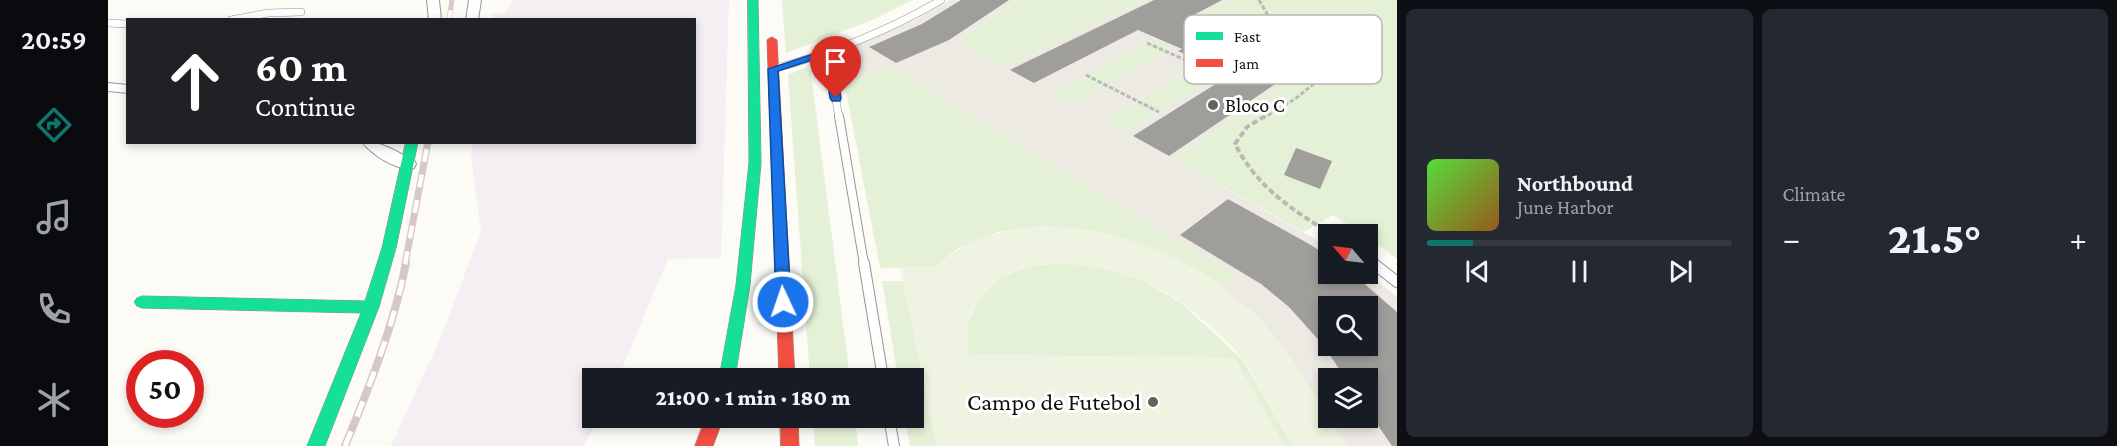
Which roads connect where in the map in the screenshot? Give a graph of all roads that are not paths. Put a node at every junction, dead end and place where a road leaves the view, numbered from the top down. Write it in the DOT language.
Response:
graph roads {
  1 [pos="433,0"];
  2 [pos="475,0"];
  3 [pos="753,0"];
  4 [pos="941,0"];
  5 [pos="301,12"];
  6 [pos="243,18"];
  7 [pos="435,18"];
  8 [pos="472,18"];
  9 [pos="108,23"];
  10 [pos="771,23"];
  11 [pos="126,24"];
  12 [pos="828,52"];
  13 [pos="773,69"];
  14 [pos="108,87"];
  15 [pos="126,89"];
  16 [pos="372,144"];
  17 [pos="412,144"];
  18 [pos="408,164"];
  19 [pos="1378,267"];
  20 [pos="1397,282"];
  21 [pos="142,302"];
  22 [pos="371,307"];
  23 [pos="729,368"];
  24 [pos="787,368"];
  25 [pos="881,368"];
  26 [pos="711,428"];
  27 [pos="789,428"];
  28 [pos="892,428"];
  29 [pos="316,446"];
  30 [pos="704,446"];
  31 [pos="790,446"];
  32 [pos="894,446"];
  1 -- 7 [label="street"];
  2 -- 8 [label="street"];
  3 -- 23 [label="main road"];
  4 -- 12 [label="lane"];
  5 -- 6 [label="lane"];
  9 -- 11 [label="lane"];
  10 -- 13 [label="main road"];
  12 -- 13 [label="lane"];
  12 -- 25 [label="lane"];
  13 -- 24 [label="main road"];
  14 -- 15 [label="street"];
  16 -- 18 [label="street"];
  17 -- 18 [label="main road"];
  18 -- 22 [label="main road"];
  19 -- 20 [label="lane"];
  21 -- 22 [label="main road"];
  22 -- 29 [label="main road"];
  26 -- 30 [label="main road"];
  27 -- 31 [label="main road"];
  28 -- 32 [label="lane"];
}
